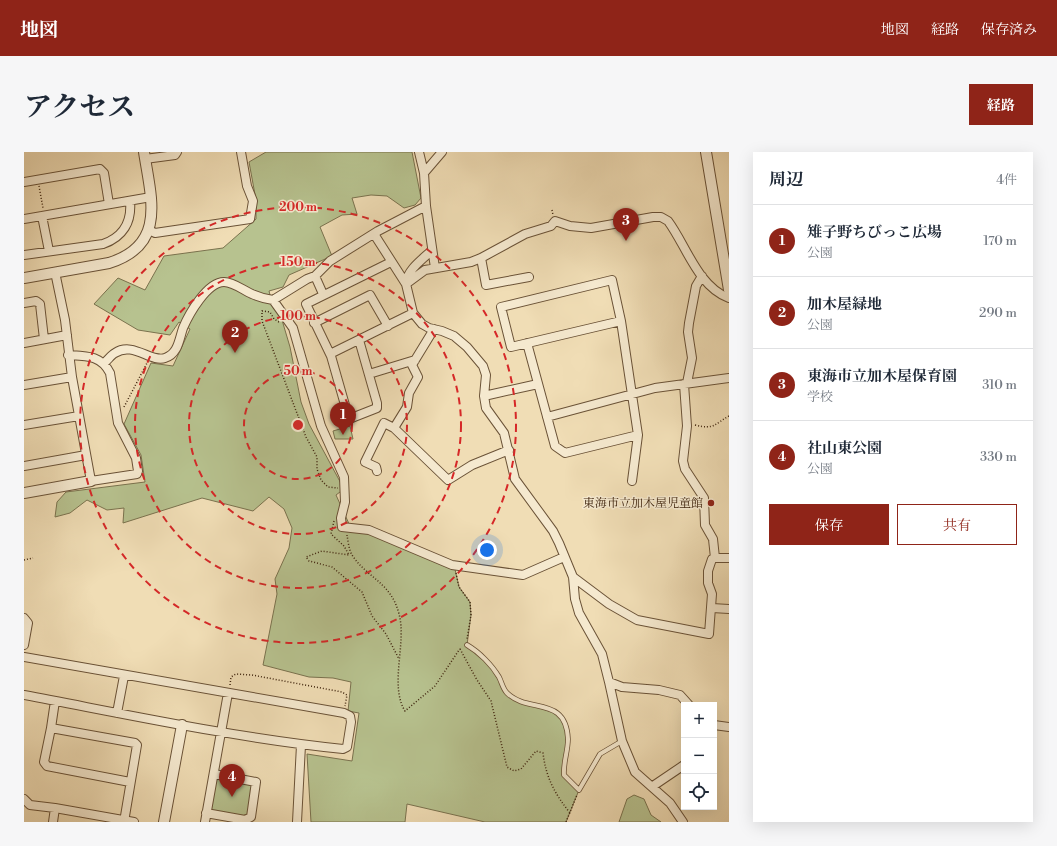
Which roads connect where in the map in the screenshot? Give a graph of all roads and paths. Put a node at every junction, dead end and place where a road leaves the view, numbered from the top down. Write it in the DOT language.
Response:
graph roads {
  1 [pos="176,152"];
  2 [pos="241,152"];
  3 [pos="419,152"];
  4 [pos="442,152"];
  5 [pos="706,152"];
  6 [pos="144,155"];
  7 [pos="424,173"];
  8 [pos="24,180"];
  9 [pos="38,180"];
  10 [pos="151,196"];
  11 [pos="130,201"];
  12 [pos="109,204"];
  13 [pos="426,206"];
  14 [pos="43,216"];
  15 [pos="24,219"];
  16 [pos="149,230"];
  17 [pos="374,234"];
  18 [pos="49,251"];
  19 [pos="429,253"];
  20 [pos="24,255"];
  21 [pos="481,258"];
  22 [pos="390,262"];
  23 [pos="434,268"];
  24 [pos="55,272"];
  25 [pos="315,276"];
  26 [pos="702,276"];
  27 [pos="529,277"];
  28 [pos="24,278"];
  29 [pos="406,284"];
  30 [pos="729,290"];
  31 [pos="323,294"];
  32 [pos="729,298"];
  33 [pos="273,300"];
  34 [pos="24,303"];
  35 [pos="413,313"];
  36 [pos="289,320"];
  37 [pos="621,321"];
  38 [pos="314,323"];
  39 [pos="388,326"];
  40 [pos="434,329"];
  41 [pos="67,335"];
  42 [pos="44,339"];
  43 [pos="359,340"];
  44 [pos="24,343"];
  45 [pos="527,343"];
  46 [pos="330,354"];
  47 [pos="68,355"];
  48 [pos="151,356"];
  49 [pos="415,360"];
  50 [pos="104,363"];
  51 [pos="369,374"];
  52 [pos="72,377"];
  53 [pos="729,378"];
  54 [pos="538,384"];
  55 [pos="685,384"];
  56 [pos="24,385"];
  57 [pos="633,395"];
  58 [pos="484,396"];
  59 [pos="79,416"];
  60 [pos="729,416"];
  61 [pos="117,417"];
  62 [pos="547,417"];
  63 [pos="688,424"];
  64 [pos="24,425"];
  65 [pos="394,428"];
  66 [pos="638,434"];
  67 [pos="509,450"];
  68 [pos="86,455"];
  69 [pos="24,466"];
  70 [pos="377,471"];
  71 [pos="91,481"];
  72 [pos="632,481"];
  73 [pos="344,489"];
  74 [pos="24,493"];
  75 [pos="335,518"];
  76 [pos="342,527"];
  77 [pos="564,556"];
  78 [pos="33,558"];
  79 [pos="715,558"];
  80 [pos="729,558"];
  81 [pos="24,560"];
  82 [pos="454,565"];
  83 [pos="573,577"];
  84 [pos="712,608"];
  85 [pos="729,609"];
  86 [pos="24,618"];
  87 [pos="24,645"];
  88 [pos="466,645"];
  89 [pos="460,649"];
  90 [pos="24,658"];
  91 [pos="399,661"];
  92 [pos="124,676"];
  93 [pos="609,682"];
  94 [pos="228,693"];
  95 [pos="24,695"];
  96 [pos="55,701"];
  97 [pos="686,702"];
  98 [pos="117,713"];
  99 [pos="344,713"];
  100 [pos="182,725"];
  101 [pos="717,725"];
  102 [pos="729,727"];
  103 [pos="51,728"];
  104 [pos="221,731"];
  105 [pos="622,741"];
  106 [pos="301,745"];
  107 [pos="681,767"];
  108 [pos="214,774"];
  109 [pos="130,782"];
  110 [pos="652,786"];
  111 [pos="579,790"];
  112 [pos="24,799"];
  113 [pos="55,808"];
  114 [pos="206,812"];
  115 [pos="570,814"];
  116 [pos="124,821"];
  117 [pos="53,822"];
  118 [pos="134,822"];
  119 [pos="164,822"];
  120 [pos="204,822"];
  121 [pos="297,822"];
  122 [pos="566,822"];
  123 [pos="683,822"];
  1 -- 6 [label="street"];
  2 -- 16 [label="street"];
  3 -- 7 [label="street"];
  4 -- 7 [label="street"];
  5 -- 30 [label="street"];
  6 -- 10 [label="street"];
  7 -- 13 [label="street"];
  8 -- 9 [label="street"];
  9 -- 12 [label="street"];
  9 -- 14 [label="path"];
  10 -- 11 [label="street"];
  10 -- 16 [label="street"];
  11 -- 12 [label="street"];
  11 -- 18 [label="street"];
  12 -- 14 [label="street"];
  13 -- 17 [label="street"];
  13 -- 23 [label="street"];
  14 -- 15 [label="street"];
  14 -- 18 [label="street"];
  16 -- 24 [label="street"];
  17 -- 22 [label="street"];
  17 -- 25 [label="street"];
  18 -- 20 [label="street"];
  19 -- 29 [label="street"];
  21 -- 23 [label="street"];
  21 -- 26 [label="street"];
  21 -- 27 [label="street"];
  22 -- 29 [label="street"];
  22 -- 31 [label="street"];
  23 -- 29 [label="street"];
  24 -- 28 [label="street"];
  24 -- 41 [label="street"];
  25 -- 31 [label="street"];
  25 -- 33 [label="street"];
  26 -- 32 [label="street"];
  26 -- 55 [label="street"];
  29 -- 35 [label="street"];
  31 -- 38 [label="street"];
  33 -- 36 [label="street"];
  33 -- 48 [label="street"];
  34 -- 42 [label="street"];
  35 -- 39 [label="street"];
  35 -- 40 [label="street"];
  36 -- 73 [label="street"];
  36 -- 73 [label="path"];
  37 -- 45 [label="street"];
  37 -- 45 [label="street"];
  37 -- 57 [label="street"];
  38 -- 39 [label="street"];
  38 -- 46 [label="street"];
  39 -- 43 [label="street"];
  40 -- 49 [label="street"];
  40 -- 58 [label="street"];
  41 -- 42 [label="street"];
  41 -- 47 [label="street"];
  42 -- 44 [label="street"];
  43 -- 46 [label="street"];
  43 -- 51 [label="street"];
  45 -- 54 [label="street"];
  46 -- 51 [label="street"];
  47 -- 50 [label="street"];
  47 -- 52 [label="street"];
  48 -- 50 [label="street"];
  48 -- 61 [label="path"];
  49 -- 51 [label="street"];
  49 -- 65 [label="street"];
  50 -- 61 [label="street"];
  52 -- 56 [label="street"];
  52 -- 59 [label="street"];
  53 -- 55 [label="street"];
  54 -- 58 [label="street"];
  54 -- 62 [label="street"];
  55 -- 57 [label="street"];
  55 -- 63 [label="street"];
  57 -- 62 [label="street"];
  57 -- 66 [label="street"];
  58 -- 67 [label="street"];
  59 -- 64 [label="street"];
  59 -- 68 [label="street"];
  60 -- 63 [label="path"];
  61 -- 71 [label="street"];
  62 -- 66 [label="street"];
  63 -- 79 [label="street"];
  65 -- 67 [label="street"];
  65 -- 70 [label="street"];
  66 -- 72 [label="street"];
  67 -- 77 [label="street"];
  68 -- 69 [label="street"];
  68 -- 71 [label="street"];
  71 -- 74 [label="street"];
  73 -- 76 [label="street"];
  75 -- 91 [label="path"];
  76 -- 82 [label="street"];
  76 -- 91 [label="path"];
  77 -- 82 [label="street"];
  77 -- 83 [label="street"];
  78 -- 81 [label="path"];
  79 -- 80 [label="street"];
  79 -- 84 [label="street"];
  82 -- 88 [label="path"];
  83 -- 84 [label="street"];
  83 -- 93 [label="street"];
  84 -- 85 [label="street"];
  86 -- 87 [label="street"];
  88 -- 89 [label="path"];
  88 -- 111 [label="lane"];
  89 -- 91 [label="path"];
  89 -- 115 [label="path"];
  90 -- 92 [label="street"];
  92 -- 94 [label="street"];
  92 -- 98 [label="street"];
  93 -- 97 [label="street"];
  93 -- 105 [label="street"];
  94 -- 99 [label="street"];
  94 -- 99 [label="path"];
  94 -- 104 [label="street"];
  95 -- 96 [label="street"];
  96 -- 98 [label="street"];
  96 -- 103 [label="street"];
  98 -- 100 [label="street"];
  99 -- 106 [label="street"];
  100 -- 104 [label="street"];
  100 -- 119 [label="street"];
  101 -- 102 [label="street"];
  103 -- 109 [label="street"];
  103 -- 109 [label="street"];
  104 -- 106 [label="street"];
  104 -- 108 [label="street"];
  105 -- 110 [label="street"];
  105 -- 111 [label="lane"];
  106 -- 121 [label="street"];
  107 -- 110 [label="street"];
  108 -- 114 [label="street"];
  108 -- 114 [label="street"];
  109 -- 116 [label="street"];
  110 -- 123 [label="street"];
  111 -- 115 [label="path"];
  112 -- 113 [label="street"];
  113 -- 116 [label="street"];
  113 -- 117 [label="street"];
  114 -- 120 [label="street"];
  115 -- 122 [label="path"];
  116 -- 118 [label="street"];
}
